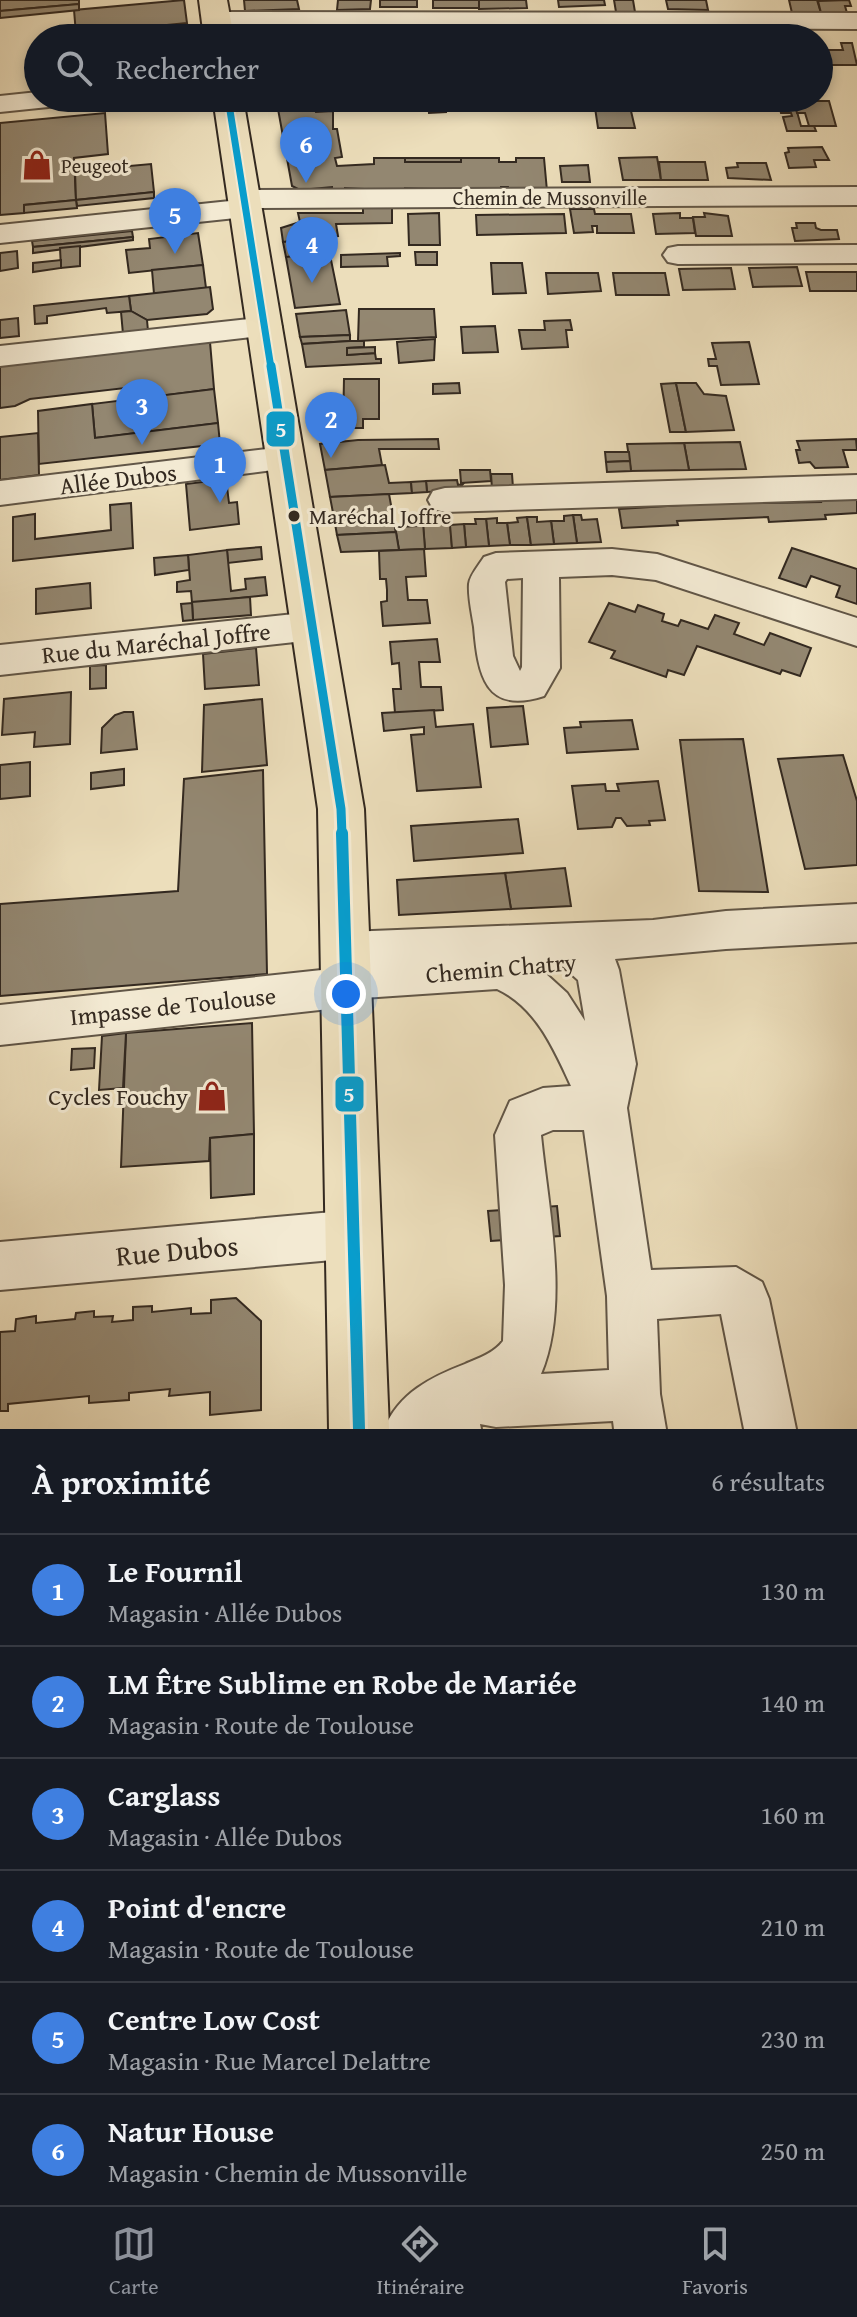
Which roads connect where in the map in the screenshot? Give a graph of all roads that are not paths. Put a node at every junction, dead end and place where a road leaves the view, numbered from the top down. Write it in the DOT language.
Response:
graph roads {
  1 [pos="216,19"];
  2 [pos="857,21"];
  3 [pos="24,102"];
  4 [pos="0,104"];
  5 [pos="230,112"];
  6 [pos="857,196"];
  7 [pos="244,204"];
  8 [pos="0,234"];
  9 [pos="857,254"];
  10 [pos="678,255"];
  11 [pos="267,327"];
  12 [pos="0,356"];
  13 [pos="284,459"];
  14 [pos="857,487"];
  15 [pos="0,493"];
  16 [pos="445,500"];
  17 [pos="541,565"];
  18 [pos="313,626"];
  19 [pos="857,632"];
  20 [pos="0,660"];
  21 [pos="857,923"];
  22 [pos="577,951"];
  23 [pos="502,971"];
  24 [pos="347,973"];
  25 [pos="0,1025"];
  26 [pos="604,1108"];
  27 [pos="355,1234"];
  28 [pos="0,1266"];
  29 [pos="631,1296"];
  30 [pos="454,1412"];
  31 [pos="638,1412"];
  32 [pos="359,1429"];
  33 [pos="410,1429"];
  34 [pos="770,1429"];
  1 -- 2 [label="street"];
  3 -- 4 [label="street"];
  5 -- 7 [label="main road"];
  6 -- 7 [label="street, Chemin de Mussonville"];
  7 -- 8 [label="street, Chemin de Mussonville"];
  7 -- 11 [label="main road"];
  9 -- 10 [label="street"];
  11 -- 12 [label="street"];
  11 -- 13 [label="main road"];
  13 -- 15 [label="street, Allée Dubos"];
  13 -- 18 [label="main road"];
  14 -- 16 [label="street"];
  17 -- 19 [label="street"];
  18 -- 20 [label="street, Rue du Maréchal Joffre"];
  18 -- 24 [label="main road"];
  21 -- 22 [label="street, Chemin Chatry"];
  22 -- 23 [label="street, Chemin Chatry"];
  22 -- 24 [label="street, Chemin Chatry"];
  22 -- 26 [label="street"];
  23 -- 24 [label="street, Chemin Chatry"];
  23 -- 26 [label="street"];
  24 -- 25 [label="street, Impasse de Toulouse"];
  24 -- 27 [label="main road"];
  26 -- 29 [label="street"];
  26 -- 30 [label="street"];
  27 -- 28 [label="street, Rue Dubos"];
  27 -- 32 [label="main road"];
  29 -- 31 [label="street"];
  29 -- 34 [label="street"];
  30 -- 31 [label="street"];
  30 -- 33 [label="street"];
}
